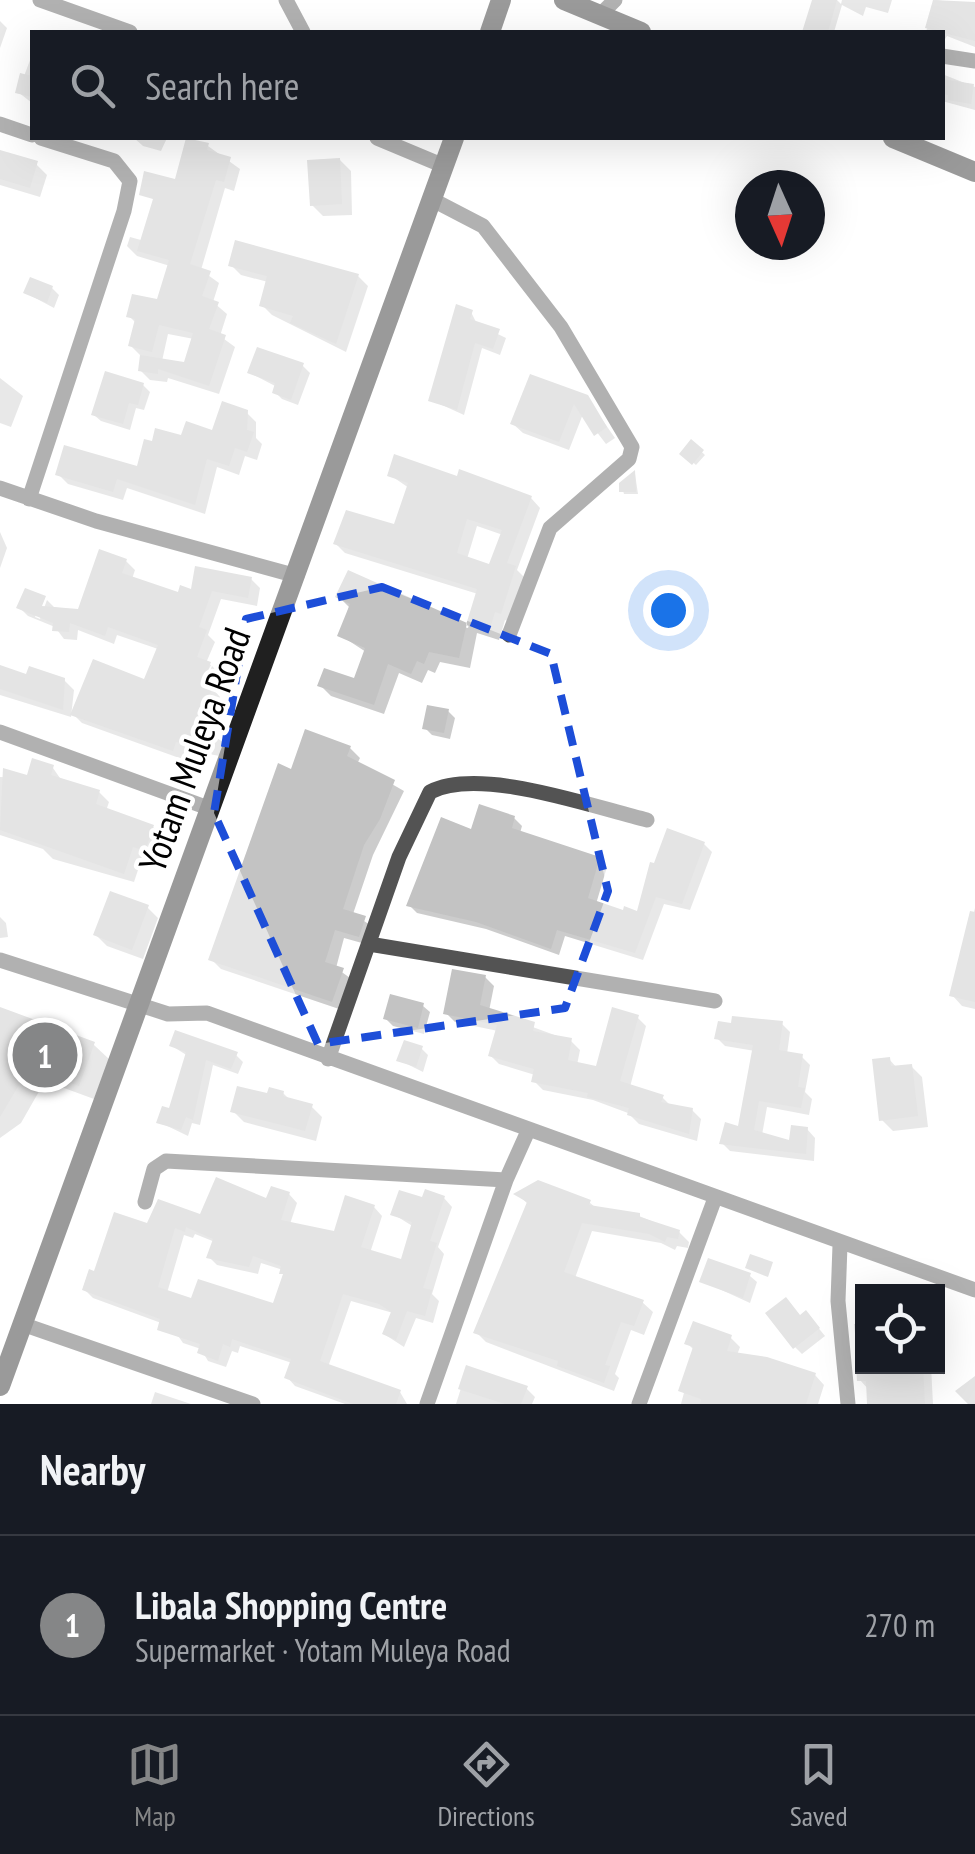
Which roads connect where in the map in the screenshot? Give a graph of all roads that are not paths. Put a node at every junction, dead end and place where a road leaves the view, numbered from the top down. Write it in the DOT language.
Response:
graph roads {
  1 [pos="40,0"];
  2 [pos="286,0"];
  3 [pos="501,0"];
  4 [pos="564,0"];
  5 [pos="607,8"];
  6 [pos="124,30"];
  7 [pos="302,30"];
  8 [pos="491,30"];
  9 [pos="639,30"];
  10 [pos="945,56"];
  11 [pos="975,61"];
  12 [pos="0,124"];
  13 [pos="30,134"];
  14 [pos="47,140"];
  15 [pos="382,140"];
  16 [pos="453,140"];
  17 [pos="898,140"];
  18 [pos="444,166"];
  19 [pos="975,172"];
  20 [pos="433,200"];
  21 [pos="0,488"];
  22 [pos="30,500"];
  23 [pos="297,576"];
  24 [pos="509,636"];
  25 [pos="0,732"];
  26 [pos="211,808"];
  27 [pos="647,820"];
  28 [pos="369,944"];
  29 [pos="0,960"];
  30 [pos="715,1001"];
  31 [pos="141,1002"];
  32 [pos="328,1059"];
  33 [pos="528,1131"];
  34 [pos="506,1180"];
  35 [pos="715,1198"];
  36 [pos="145,1202"];
  37 [pos="840,1244"];
  38 [pos="975,1290"];
  39 [pos="22,1324"];
  40 [pos="0,1386"];
  41 [pos="253,1404"];
  42 [pos="427,1404"];
  43 [pos="640,1404"];
  44 [pos="848,1404"];
  1 -- 6 [label="street"];
  2 -- 7 [label="street"];
  3 -- 8 [label="street"];
  4 -- 5 [label="street"];
  5 -- 9 [label="street"];
  10 -- 11 [label="street"];
  12 -- 13 [label="street"];
  14 -- 22 [label="street"];
  15 -- 18 [label="street"];
  16 -- 18 [label="street, Yotam Muleya Road"];
  17 -- 19 [label="street"];
  18 -- 20 [label="street, Yotam Muleya Road"];
  20 -- 23 [label="street, Yotam Muleya Road"];
  20 -- 24 [label="street"];
  21 -- 22 [label="street"];
  22 -- 23 [label="street"];
  23 -- 26 [label="street, Yotam Muleya Road"];
  25 -- 26 [label="street"];
  26 -- 31 [label="street, Yotam Muleya Road"];
  27 -- 28 [label="street"];
  28 -- 30 [label="street"];
  28 -- 32 [label="street"];
  29 -- 31 [label="street"];
  31 -- 32 [label="street"];
  31 -- 39 [label="street, Yotam Muleya Road"];
  32 -- 33 [label="street"];
  33 -- 34 [label="street"];
  33 -- 35 [label="street"];
  34 -- 36 [label="street"];
  34 -- 42 [label="street"];
  35 -- 37 [label="street"];
  35 -- 43 [label="street"];
  37 -- 38 [label="street"];
  37 -- 44 [label="street"];
  39 -- 40 [label="street, Yotam Muleya Road"];
  39 -- 41 [label="street"];
}
